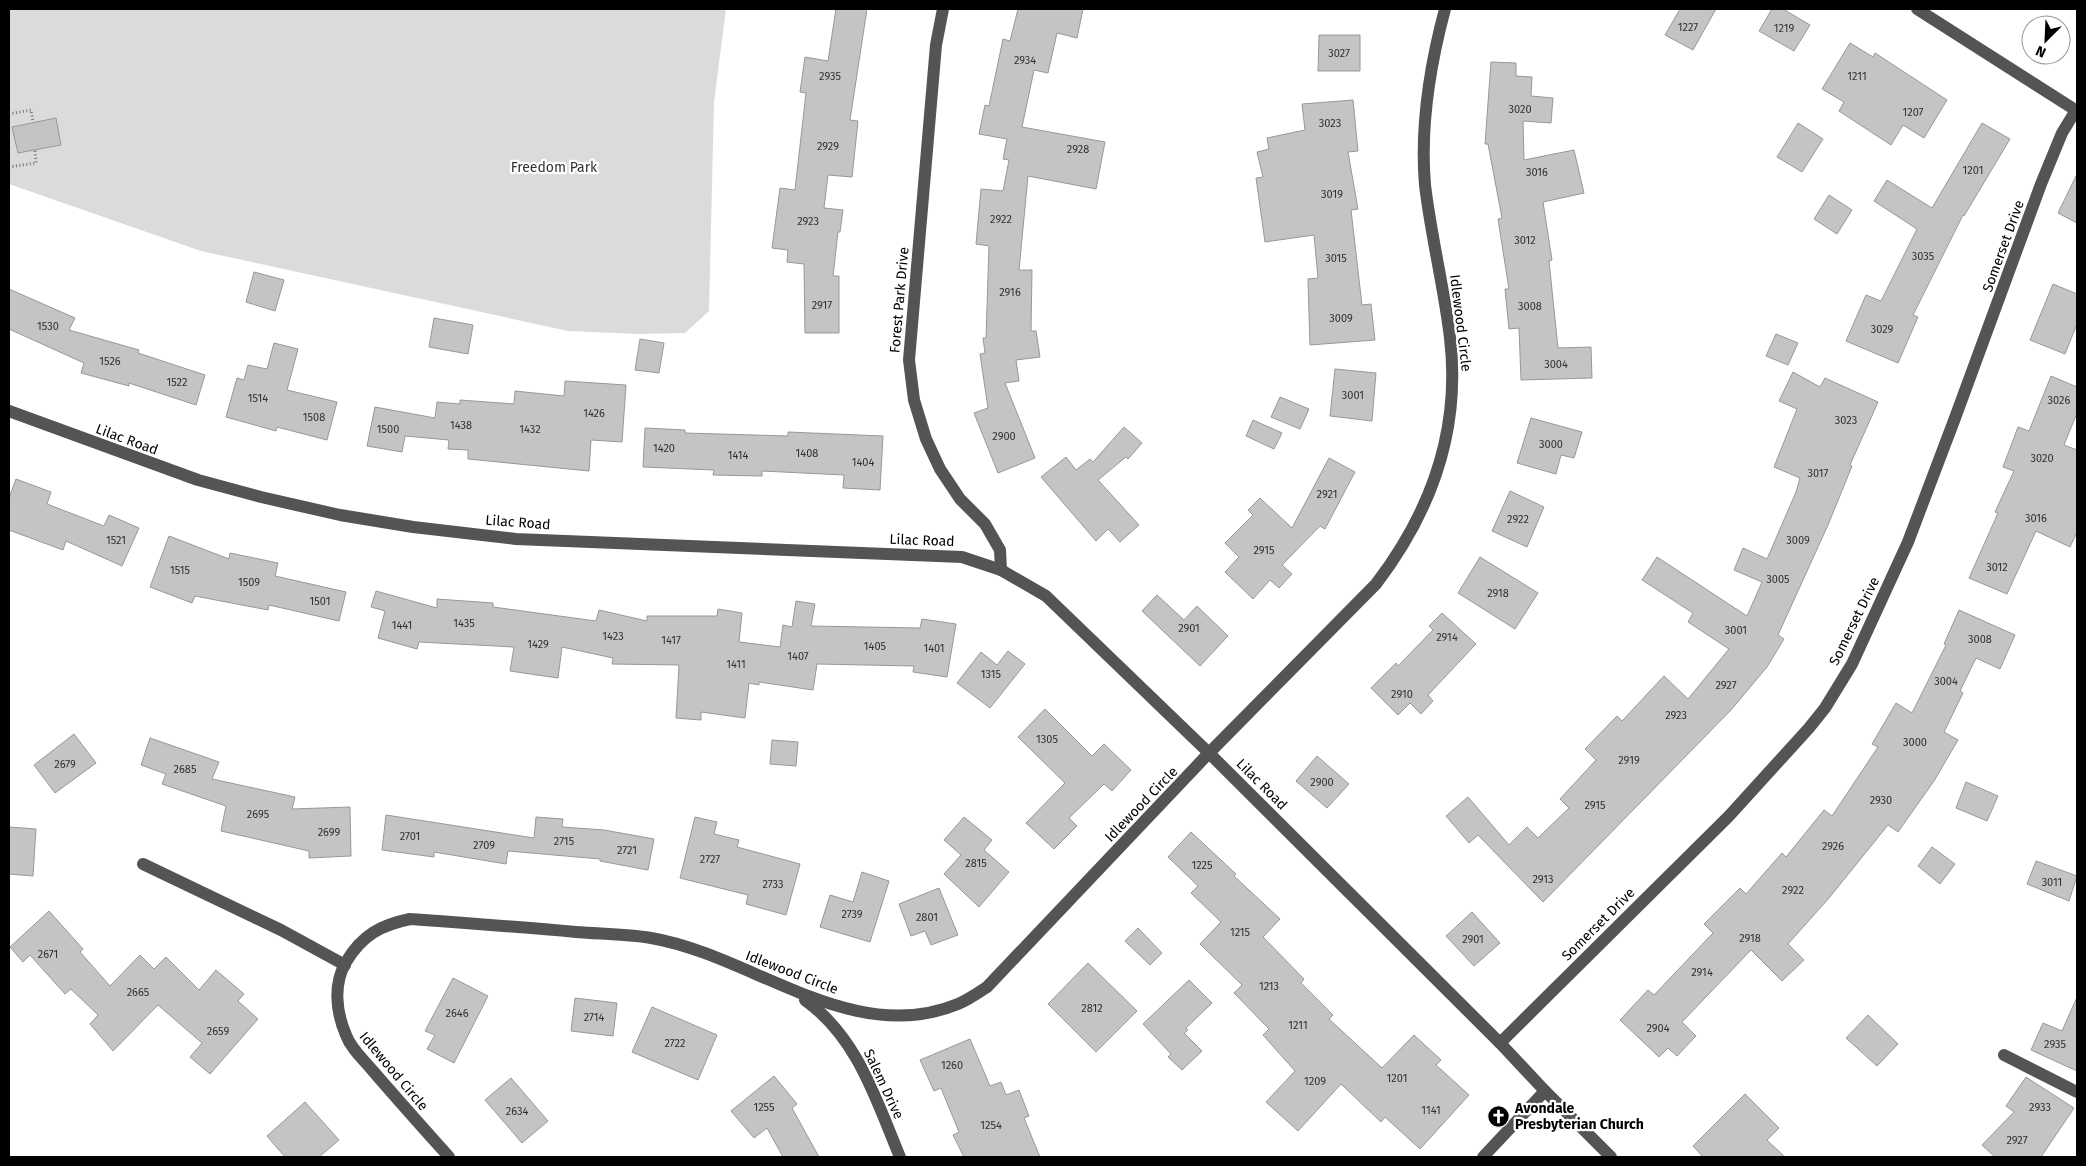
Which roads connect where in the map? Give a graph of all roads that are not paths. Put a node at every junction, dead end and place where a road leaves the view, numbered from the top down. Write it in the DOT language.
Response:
graph roads {
  1 [pos="943,9"];
  2 [pos="1445,9"];
  3 [pos="1917,9"];
  4 [pos="2076,110"];
  5 [pos="9,411"];
  6 [pos="1001,570"];
  7 [pos="1209,753"];
  8 [pos="143,864"];
  9 [pos="345,965"];
  10 [pos="788,988"];
  11 [pos="1500,1043"];
  12 [pos="2004,1055"];
  13 [pos="1545,1092"];
  14 [pos="2077,1092"];
  15 [pos="449,1157"];
  16 [pos="900,1157"];
  17 [pos="1484,1157"];
  18 [pos="1611,1157"];
  1 -- 6 [label="street, Forest Park Drive"];
  2 -- 7 [label="street, Idlewood Circle"];
  3 -- 4 [label="street"];
  4 -- 11 [label="street, Somerset Drive"];
  5 -- 6 [label="street, Lilac Road"];
  6 -- 7 [label="street, Lilac Road"];
  7 -- 10 [label="street, Idlewood Circle"];
  7 -- 11 [label="street, Lilac Road"];
  8 -- 9 [label="street"];
  9 -- 10 [label="street, Idlewood Circle"];
  9 -- 15 [label="street, Idlewood Circle"];
  10 -- 16 [label="street, Salem Drive"];
  11 -- 13 [label="street, Lilac Road"];
  12 -- 14 [label="street"];
  13 -- 17 [label="street"];
  13 -- 18 [label="street, Lilac Road"];
}
